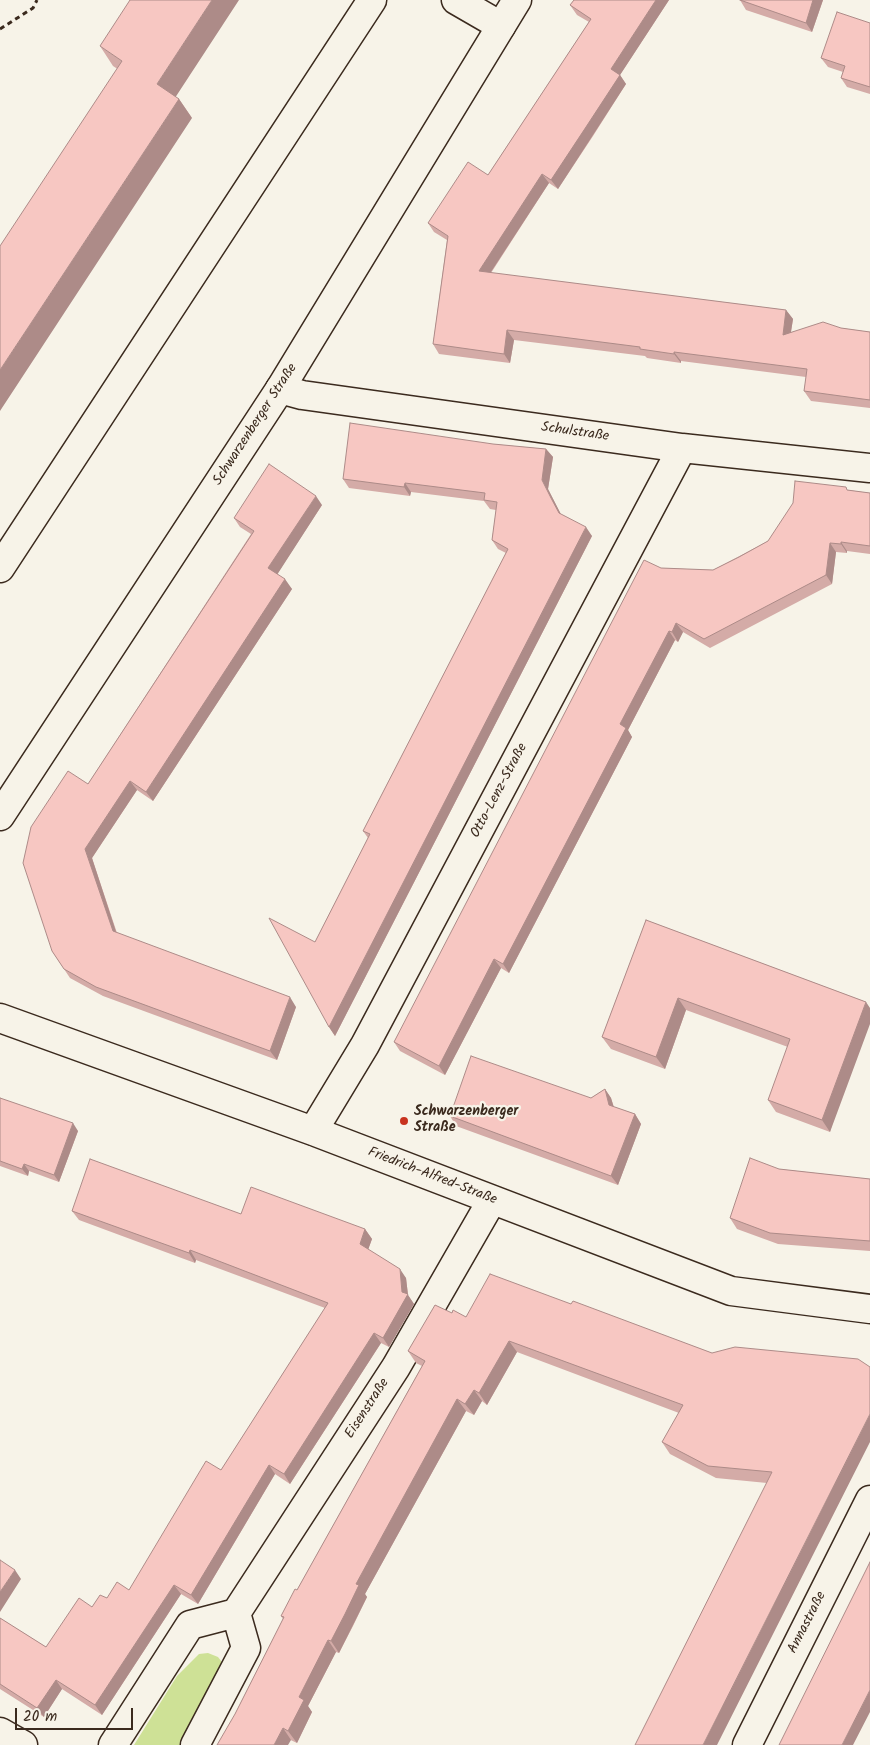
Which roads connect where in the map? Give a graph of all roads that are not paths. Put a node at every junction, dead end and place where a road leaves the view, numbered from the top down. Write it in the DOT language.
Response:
graph roads {
  1 [pos="372,0"];
  2 [pos="456,0"];
  3 [pos="517,0"];
  4 [pos="500,26"];
  5 [pos="280,389"];
  6 [pos="682,448"];
  7 [pos="870,468"];
  8 [pos="0,568"];
  9 [pos="0,816"];
  10 [pos="0,1018"];
  11 [pos="313,1131"];
  12 [pos="492,1200"];
  13 [pos="870,1309"];
  14 [pos="870,1500"];
  15 [pos="236,1613"];
  16 [pos="0,1732"];
  17 [pos="23,1745"];
  18 [pos="113,1745"];
  19 [pos="196,1745"];
  20 [pos="747,1745"];
  1 -- 8 [label="street"];
  2 -- 4 [label="street"];
  3 -- 4 [label="street, Schwarzenberger Straße"];
  4 -- 5 [label="street, Schwarzenberger Straße"];
  5 -- 6 [label="street, Schulstraße"];
  5 -- 9 [label="street, Schwarzenberger Straße"];
  6 -- 7 [label="street, Schulstraße"];
  6 -- 11 [label="street, Otto-Lenz-Straße"];
  10 -- 11 [label="street, Friedrich-Alfred-Straße"];
  11 -- 12 [label="street, Friedrich-Alfred-Straße"];
  12 -- 13 [label="street, Friedrich-Alfred-Straße"];
  12 -- 15 [label="street, Eisenstraße"];
  14 -- 20 [label="street, Annastraße"];
  15 -- 18 [label="street"];
  15 -- 19 [label="street"];
  16 -- 17 [label="street"];
}
